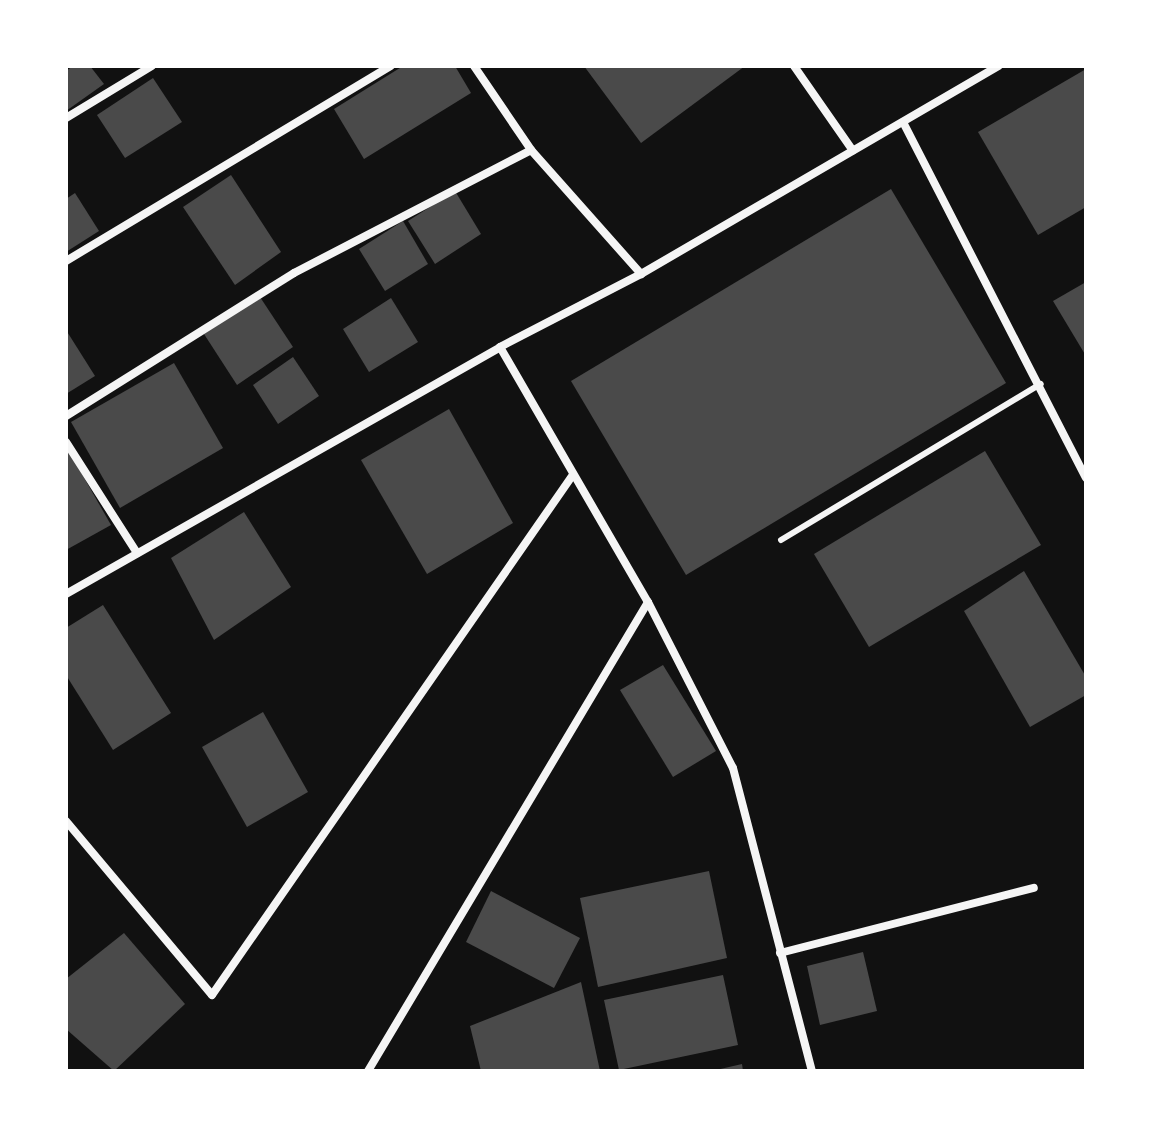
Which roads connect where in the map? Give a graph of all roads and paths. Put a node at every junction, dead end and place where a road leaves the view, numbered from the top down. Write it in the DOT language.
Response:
graph roads {
  1 [pos="152,66"];
  2 [pos="391,66"];
  3 [pos="474,66"];
  4 [pos="794,66"];
  5 [pos="999,66"];
  6 [pos="66,118"];
  7 [pos="903,122"];
  8 [pos="531,150"];
  9 [pos="853,151"];
  10 [pos="66,261"];
  11 [pos="641,274"];
  12 [pos="500,347"];
  13 [pos="1041,384"];
  14 [pos="66,416"];
  15 [pos="66,442"];
  16 [pos="572,476"];
  17 [pos="1086,478"];
  18 [pos="781,540"];
  19 [pos="137,553"];
  20 [pos="66,594"];
  21 [pos="648,602"];
  22 [pos="66,821"];
  23 [pos="1034,888"];
  24 [pos="780,953"];
  25 [pos="368,1071"];
  26 [pos="812,1071"];
  1 -- 6 [label="street"];
  2 -- 10 [label="street"];
  3 -- 8 [label="street"];
  4 -- 9 [label="street"];
  5 -- 7 [label="street"];
  7 -- 9 [label="street"];
  7 -- 13 [label="street"];
  8 -- 11 [label="street"];
  8 -- 14 [label="street"];
  9 -- 11 [label="street"];
  11 -- 12 [label="street"];
  12 -- 16 [label="street"];
  12 -- 19 [label="street"];
  13 -- 17 [label="street"];
  13 -- 18 [label="lane"];
  15 -- 19 [label="street"];
  16 -- 21 [label="street"];
  16 -- 22 [label="street"];
  19 -- 20 [label="street"];
  21 -- 24 [label="street"];
  21 -- 25 [label="street"];
  23 -- 24 [label="street"];
  24 -- 26 [label="street"];
}
